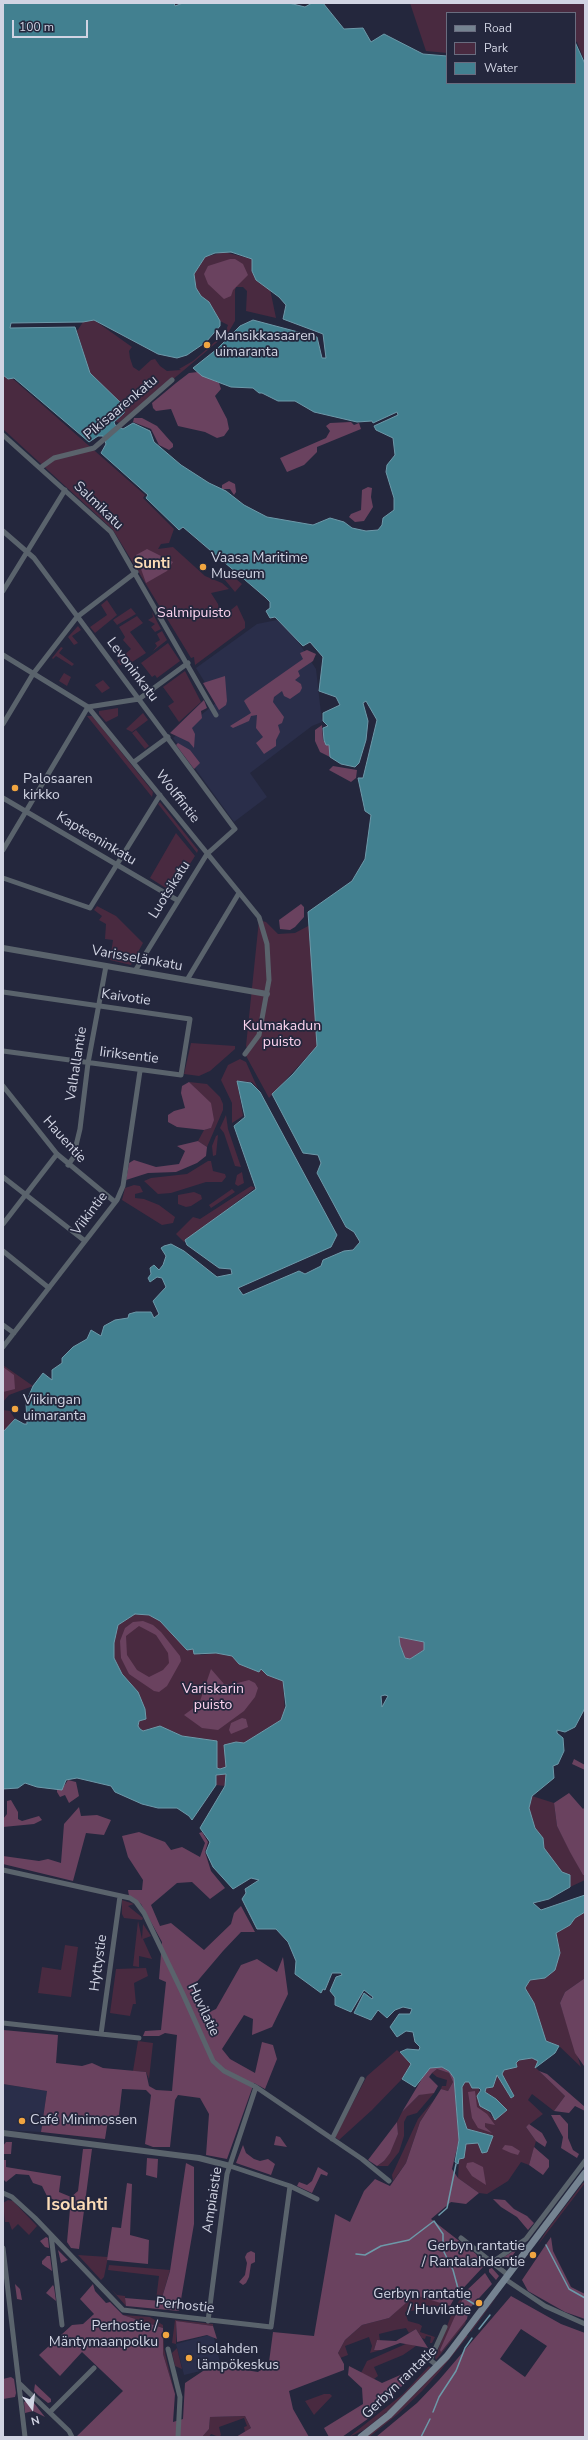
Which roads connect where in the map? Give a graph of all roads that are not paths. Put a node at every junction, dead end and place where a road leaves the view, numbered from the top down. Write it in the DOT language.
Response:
graph roads {
  1 [pos="172,380"];
  2 [pos="3,435"];
  3 [pos="40,468"];
  4 [pos="66,490"];
  5 [pos="3,531"];
  6 [pos="27,552"];
  7 [pos="136,572"];
  8 [pos="3,591"];
  9 [pos="77,616"];
  10 [pos="3,656"];
  11 [pos="188,663"];
  12 [pos="33,674"];
  13 [pos="139,699"];
  14 [pos="88,707"];
  15 [pos="216,714"];
  16 [pos="3,724"];
  17 [pos="168,737"];
  18 [pos="134,762"];
  19 [pos="160,795"];
  20 [pos="3,798"];
  21 [pos="25,812"];
  22 [pos="235,829"];
  23 [pos="3,850"];
  24 [pos="207,854"];
  25 [pos="116,866"];
  26 [pos="3,878"];
  27 [pos="239,893"];
  28 [pos="177,900"];
  29 [pos="3,948"];
  30 [pos="106,966"];
  31 [pos="135,971"];
  32 [pos="187,980"];
  33 [pos="3,992"];
  34 [pos="267,994"];
  35 [pos="99,1006"];
  36 [pos="3,1051"];
  37 [pos="245,1054"];
  38 [pos="88,1063"];
  39 [pos="140,1071"];
  40 [pos="181,1075"];
  41 [pos="3,1086"];
  42 [pos="58,1154"];
  43 [pos="68,1165"];
  44 [pos="3,1177"];
  45 [pos="26,1194"];
  46 [pos="115,1202"];
  47 [pos="3,1224"];
  48 [pos="85,1241"];
  49 [pos="3,1251"];
  50 [pos="49,1288"];
  51 [pos="3,1325"];
  52 [pos="14,1333"];
  53 [pos="3,1347"];
  54 [pos="3,1870"];
  55 [pos="120,1896"];
  56 [pos="3,2023"];
  57 [pos="101,2034"];
  58 [pos="139,2038"];
  59 [pos="362,2079"];
  60 [pos="256,2087"];
  61 [pos="3,2133"];
  62 [pos="332,2139"];
  63 [pos="585,2161"];
  64 [pos="230,2166"];
  65 [pos="584,2176"];
  66 [pos="389,2181"];
  67 [pos="290,2186"];
  68 [pos="3,2193"];
  69 [pos="317,2199"];
  70 [pos="51,2235"];
  71 [pos="461,2238"];
  72 [pos="3,2248"];
  73 [pos="491,2263"];
  74 [pos="506,2277"];
  75 [pos="208,2320"];
  76 [pos="585,2324"];
  77 [pos="62,2325"];
  78 [pos="445,2327"];
  79 [pos="168,2349"];
  80 [pos="438,2366"];
  81 [pos="94,2368"];
  82 [pos="20,2384"];
  83 [pos="50,2412"];
  84 [pos="25,2437"];
  85 [pos="72,2437"];
  86 [pos="178,2437"];
  87 [pos="360,2437"];
  1 -- 3 [label="street, Pikisaarenkatu"];
  2 -- 3 [label="street, Salmikatu"];
  3 -- 4 [label="street, Salmikatu"];
  4 -- 6 [label="street"];
  4 -- 7 [label="street, Salmikatu"];
  5 -- 6 [label="street, Levoninkatu"];
  6 -- 8 [label="street"];
  6 -- 9 [label="street, Levoninkatu"];
  7 -- 9 [label="street"];
  7 -- 11 [label="street, Salmikatu"];
  9 -- 12 [label="street"];
  9 -- 13 [label="street, Levoninkatu"];
  10 -- 12 [label="street, Wolffintie"];
  11 -- 13 [label="street"];
  11 -- 15 [label="street, Salmikatu"];
  12 -- 14 [label="street, Wolffintie"];
  12 -- 16 [label="street"];
  13 -- 14 [label="street"];
  13 -- 17 [label="street, Levoninkatu"];
  14 -- 18 [label="street, Wolffintie"];
  14 -- 21 [label="street"];
  17 -- 18 [label="street"];
  17 -- 22 [label="street, Levoninkatu"];
  18 -- 19 [label="street, Wolffintie"];
  19 -- 24 [label="street, Wolffintie"];
  19 -- 25 [label="street"];
  20 -- 21 [label="street, Kapteeninkatu"];
  21 -- 23 [label="street"];
  21 -- 25 [label="street, Kapteeninkatu"];
  22 -- 24 [label="street, Luotsikatu"];
  24 -- 27 [label="street, Wolffintie"];
  24 -- 28 [label="street, Luotsikatu"];
  25 -- 26 [label="street"];
  25 -- 28 [label="street, Kapteeninkatu"];
  27 -- 32 [label="street"];
  27 -- 34 [label="street, Wolffintie"];
  28 -- 31 [label="street, Luotsikatu"];
  29 -- 30 [label="street, Varisselänkatu"];
  30 -- 31 [label="street, Varisselänkatu"];
  30 -- 35 [label="street, Valhallantie"];
  31 -- 32 [label="street, Varisselänkatu"];
  32 -- 34 [label="street, Varisselänkatu"];
  33 -- 35 [label="street, Kaivotie"];
  34 -- 37 [label="street, Wolffintie"];
  35 -- 38 [label="street, Valhallantie"];
  35 -- 40 [label="street, Kaivotie"];
  36 -- 38 [label="street, Iiriksentie"];
  38 -- 39 [label="street, Iiriksentie"];
  38 -- 43 [label="street, Valhallantie"];
  39 -- 40 [label="street, Iiriksentie"];
  39 -- 46 [label="street, Viikintie"];
  41 -- 42 [label="street, Hauentie"];
  42 -- 43 [label="street, Hauentie"];
  42 -- 45 [label="street"];
  43 -- 46 [label="street, Hauentie"];
  44 -- 45 [label="street"];
  45 -- 47 [label="street"];
  45 -- 48 [label="street"];
  46 -- 48 [label="street, Viikintie"];
  48 -- 50 [label="street, Viikintie"];
  49 -- 50 [label="street"];
  50 -- 52 [label="street, Viikintie"];
  51 -- 52 [label="street"];
  52 -- 53 [label="street, Viikintie"];
  54 -- 55 [label="street, Huvilatie"];
  55 -- 57 [label="street, Hyttystie"];
  55 -- 60 [label="street, Huvilatie"];
  56 -- 57 [label="street"];
  57 -- 58 [label="street"];
  59 -- 62 [label="street"];
  60 -- 62 [label="street, Huvilatie"];
  60 -- 64 [label="street, Ampiaistie"];
  61 -- 64 [label="street"];
  62 -- 66 [label="street, Huvilatie"];
  63 -- 73 [label="street"];
  64 -- 67 [label="street"];
  64 -- 75 [label="street, Ampiaistie"];
  65 -- 74 [label="main road, Gerbyn rantatie"];
  67 -- 69 [label="street"];
  67 -- 75 [label="street, Perhostie"];
  68 -- 70 [label="street, Perhostie"];
  70 -- 75 [label="street, Perhostie"];
  70 -- 77 [label="street"];
  71 -- 73 [label="street"];
  72 -- 82 [label="street"];
  73 -- 74 [label="street"];
  74 -- 76 [label="street"];
  74 -- 80 [label="main road, Gerbyn rantatie"];
  78 -- 80 [label="street"];
  79 -- 86 [label="street"];
  80 -- 87 [label="main road, Gerbyn rantatie"];
  81 -- 83 [label="street"];
  82 -- 83 [label="street"];
  82 -- 84 [label="street"];
  83 -- 85 [label="street"];
}
